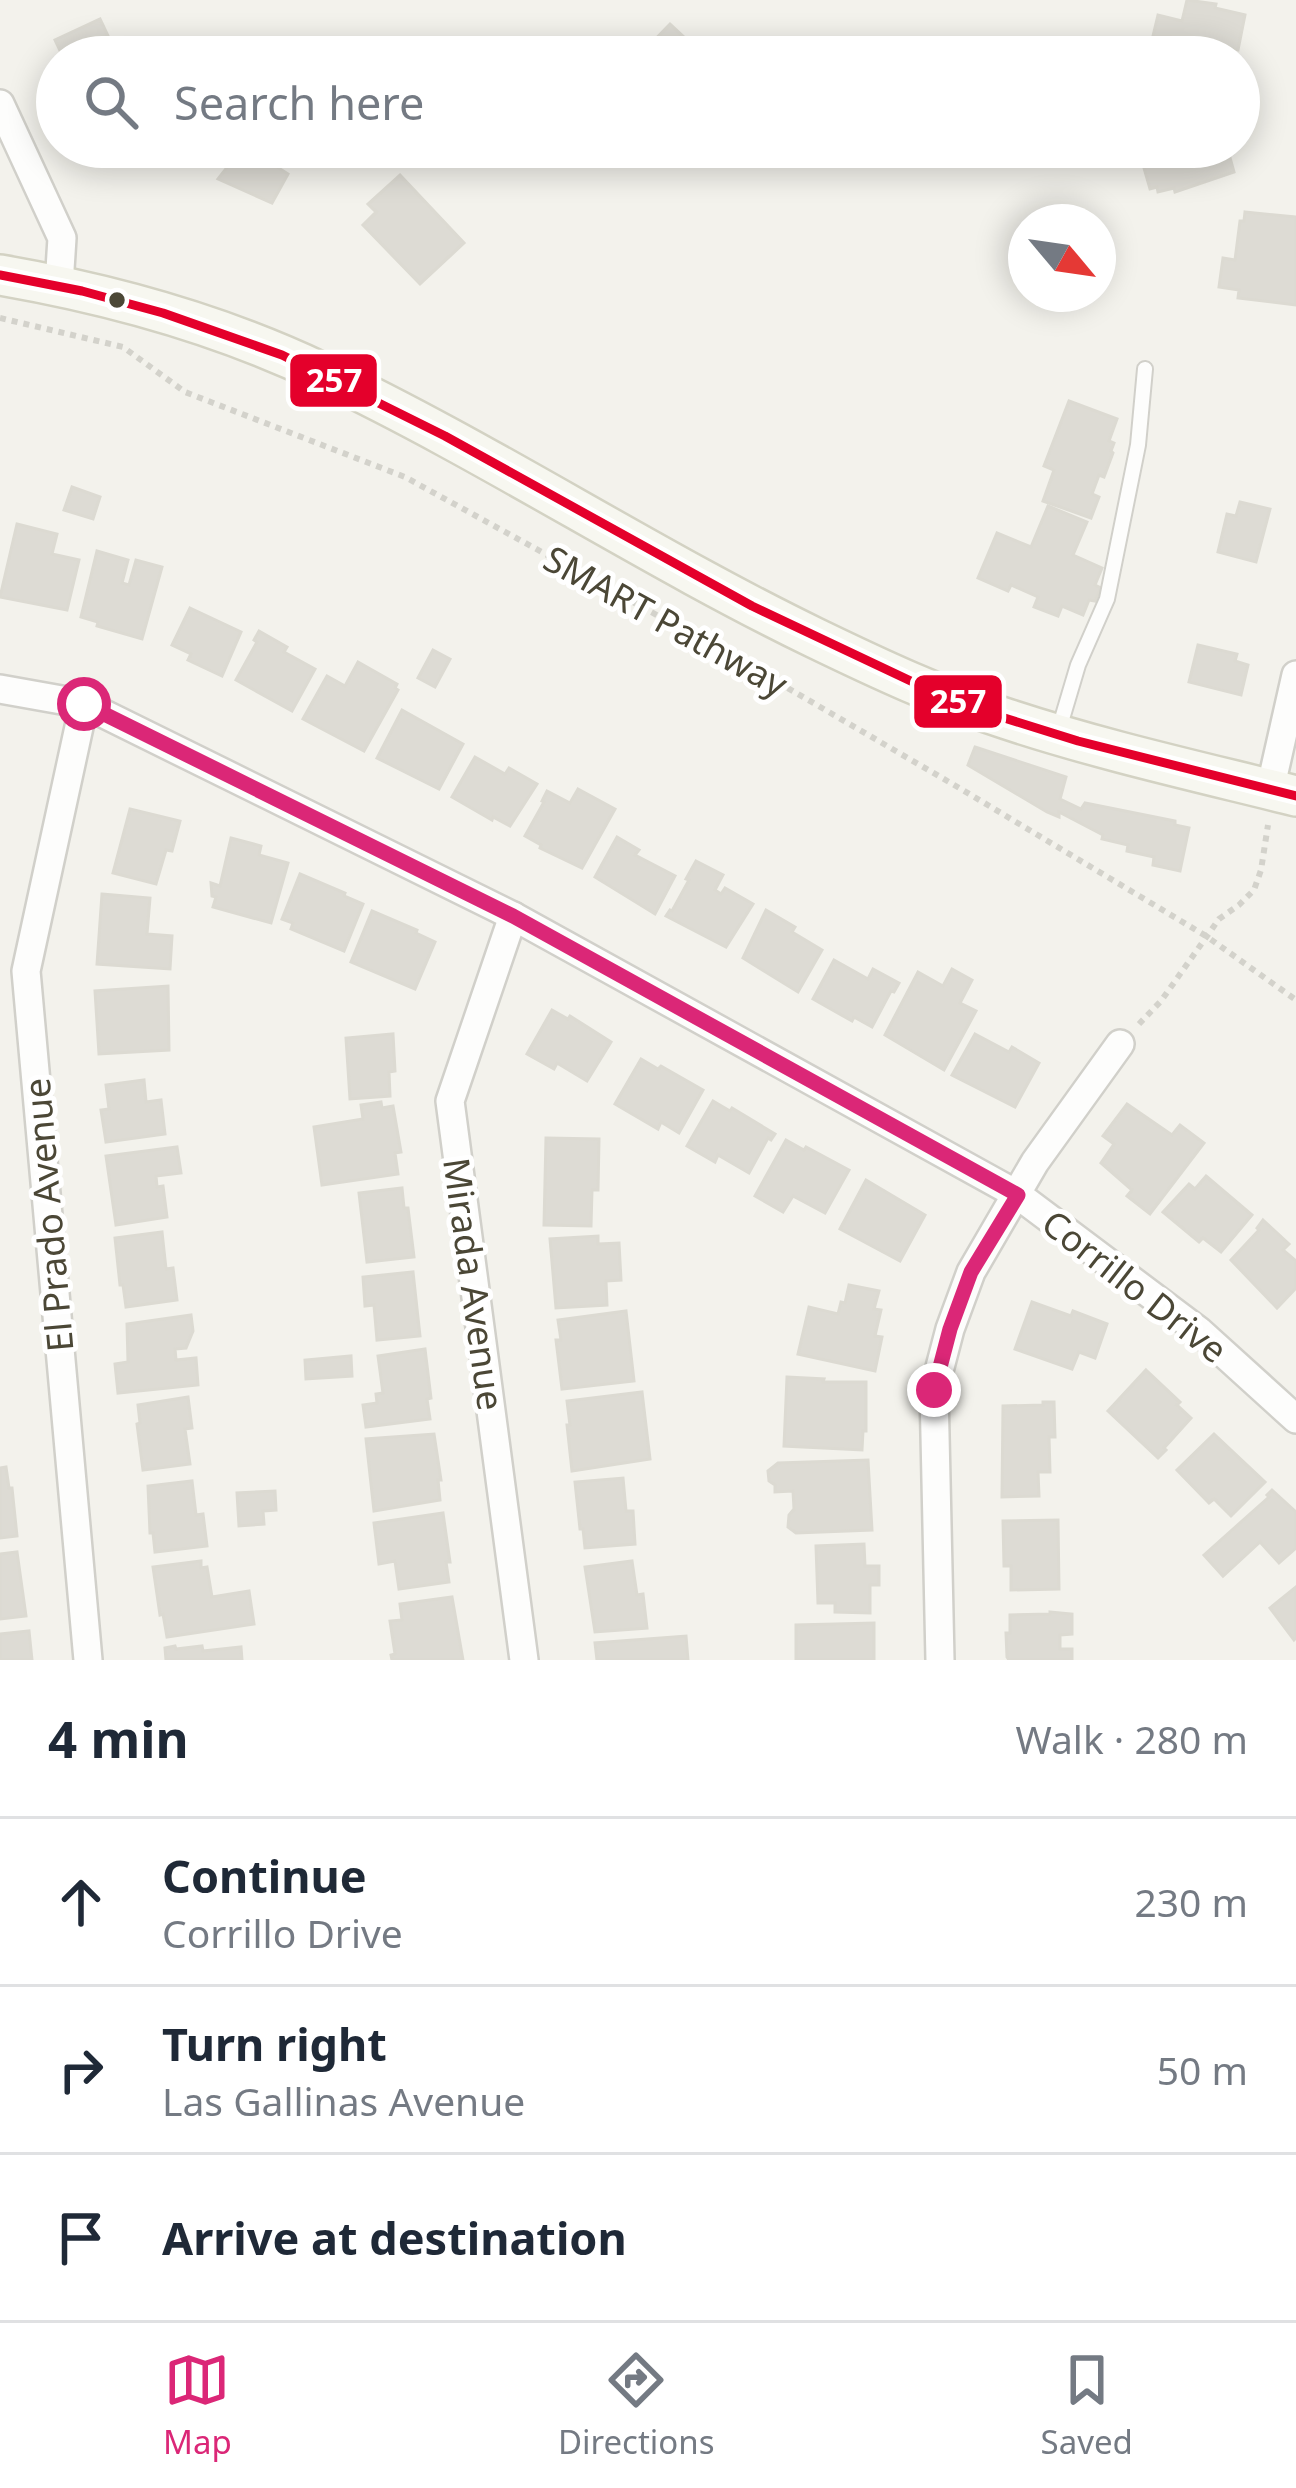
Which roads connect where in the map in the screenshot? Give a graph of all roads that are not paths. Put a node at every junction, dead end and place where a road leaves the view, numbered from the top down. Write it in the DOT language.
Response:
graph roads {
  1 [pos="0,104"];
  2 [pos="0,275"];
  3 [pos="59,285"];
  4 [pos="1145,369"];
  5 [pos="1296,675"];
  6 [pos="0,689"];
  7 [pos="84,704"];
  8 [pos="1058,734"];
  9 [pos="1283,793"];
  10 [pos="513,916"];
  11 [pos="1120,1044"];
  12 [pos="1018,1195"];
  13 [pos="1296,1419"];
  14 [pos="88,1660"];
  15 [pos="524,1660"];
  16 [pos="940,1660"];
  1 -- 3 [label="street"];
  2 -- 3 [label="main road"];
  3 -- 8 [label="main road"];
  4 -- 8 [label="lane"];
  5 -- 9 [label="street"];
  6 -- 7 [label="street, Corrillo Drive"];
  7 -- 10 [label="street, Corrillo Drive"];
  7 -- 14 [label="street, El Prado Avenue"];
  8 -- 9 [label="main road"];
  10 -- 12 [label="street, Corrillo Drive"];
  10 -- 15 [label="street, Mirada Avenue"];
  11 -- 12 [label="street"];
  12 -- 13 [label="street, Corrillo Drive"];
  12 -- 16 [label="street"];
}
